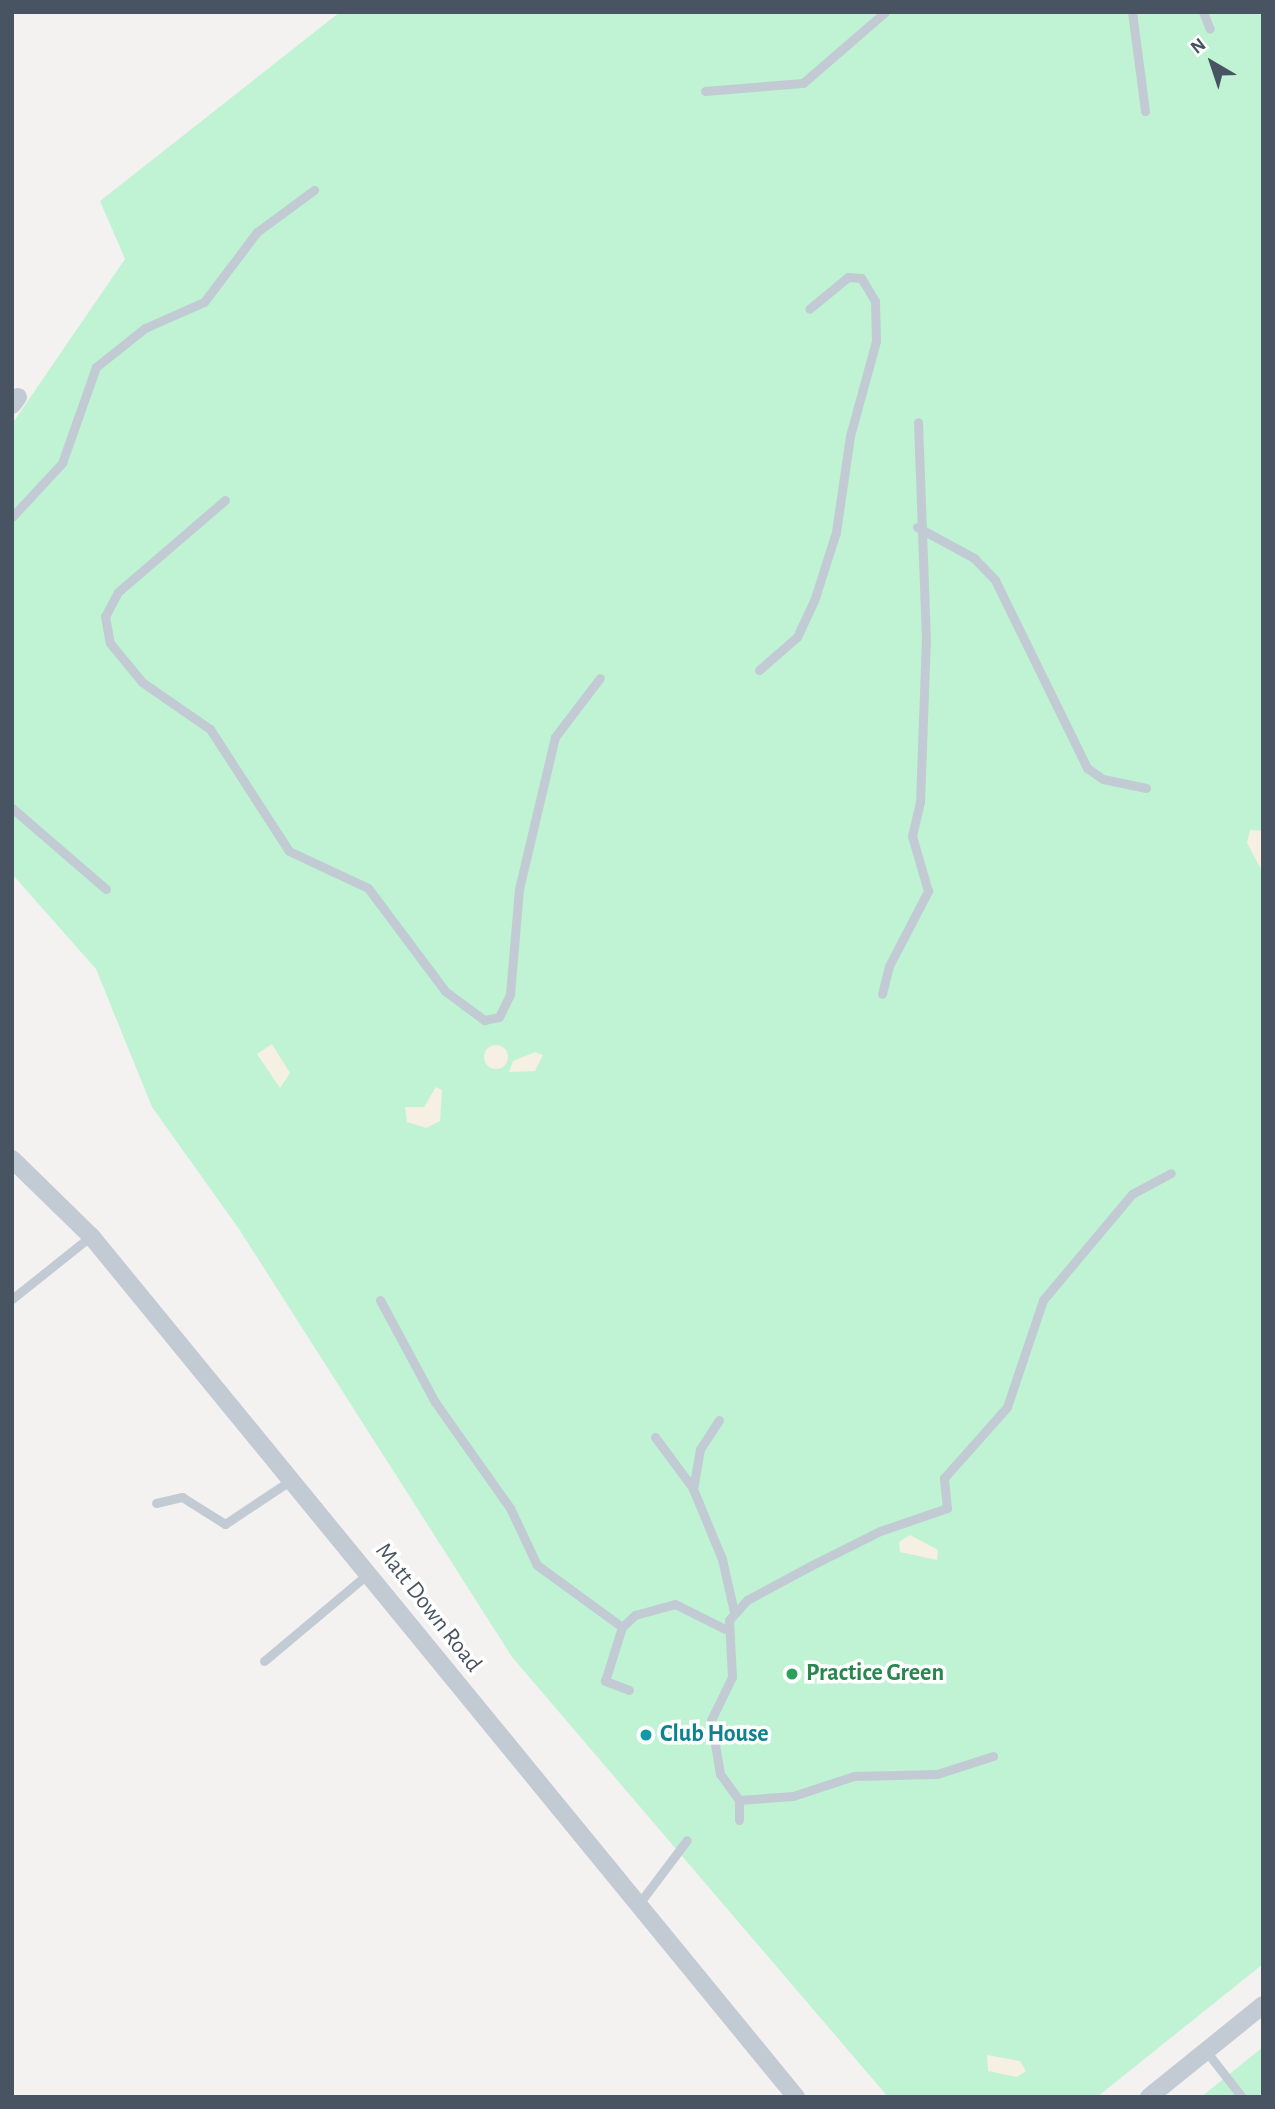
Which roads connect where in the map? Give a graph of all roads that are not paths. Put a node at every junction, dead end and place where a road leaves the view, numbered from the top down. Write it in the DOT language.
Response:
graph roads {
  1 [pos="885,12"];
  2 [pos="1132,12"];
  3 [pos="1203,12"];
  4 [pos="1210,29"];
  5 [pos="705,91"];
  6 [pos="1145,111"];
  7 [pos="314,190"];
  8 [pos="809,309"];
  9 [pos="918,422"];
  10 [pos="225,500"];
  11 [pos="12,517"];
  12 [pos="918,527"];
  13 [pos="760,670"];
  14 [pos="600,678"];
  15 [pos="1146,788"];
  16 [pos="12,808"];
  17 [pos="106,889"];
  18 [pos="882,994"];
  19 [pos="12,1159"];
  20 [pos="1171,1173"];
  21 [pos="91,1236"];
  22 [pos="12,1299"];
  23 [pos="380,1300"];
  24 [pos="719,1420"];
  25 [pos="655,1437"];
  26 [pos="291,1480"];
  27 [pos="692,1489"];
  28 [pos="156,1503"];
  29 [pos="369,1573"];
  30 [pos="734,1612"];
  31 [pos="622,1627"];
  32 [pos="725,1629"];
  33 [pos="264,1661"];
  34 [pos="629,1690"];
  35 [pos="993,1756"];
  36 [pos="739,1800"];
  37 [pos="739,1820"];
  38 [pos="687,1840"];
  39 [pos="638,1905"];
  40 [pos="1263,2006"];
  41 [pos="1206,2051"];
  42 [pos="796,2097"];
  43 [pos="1149,2097"];
  44 [pos="1242,2097"];
  1 -- 5 [label="lane"];
  2 -- 6 [label="lane"];
  3 -- 4 [label="lane"];
  7 -- 11 [label="lane"];
  8 -- 13 [label="lane"];
  9 -- 12 [label="lane"];
  10 -- 14 [label="lane"];
  12 -- 15 [label="lane"];
  12 -- 18 [label="lane"];
  16 -- 17 [label="lane"];
  19 -- 21 [label="street, Matt Down Road"];
  20 -- 30 [label="lane"];
  21 -- 22 [label="lane"];
  21 -- 26 [label="street, Matt Down Road"];
  23 -- 31 [label="lane"];
  24 -- 27 [label="lane"];
  25 -- 27 [label="lane"];
  26 -- 28 [label="lane"];
  26 -- 29 [label="street, Matt Down Road"];
  27 -- 30 [label="lane"];
  29 -- 33 [label="lane"];
  29 -- 39 [label="street, Matt Down Road"];
  30 -- 32 [label="lane"];
  31 -- 32 [label="lane"];
  31 -- 34 [label="lane"];
  32 -- 36 [label="lane"];
  35 -- 36 [label="lane"];
  36 -- 37 [label="lane"];
  38 -- 39 [label="lane"];
  39 -- 42 [label="street, Matt Down Road"];
  40 -- 41 [label="street"];
  41 -- 43 [label="street"];
  41 -- 44 [label="lane"];
}
